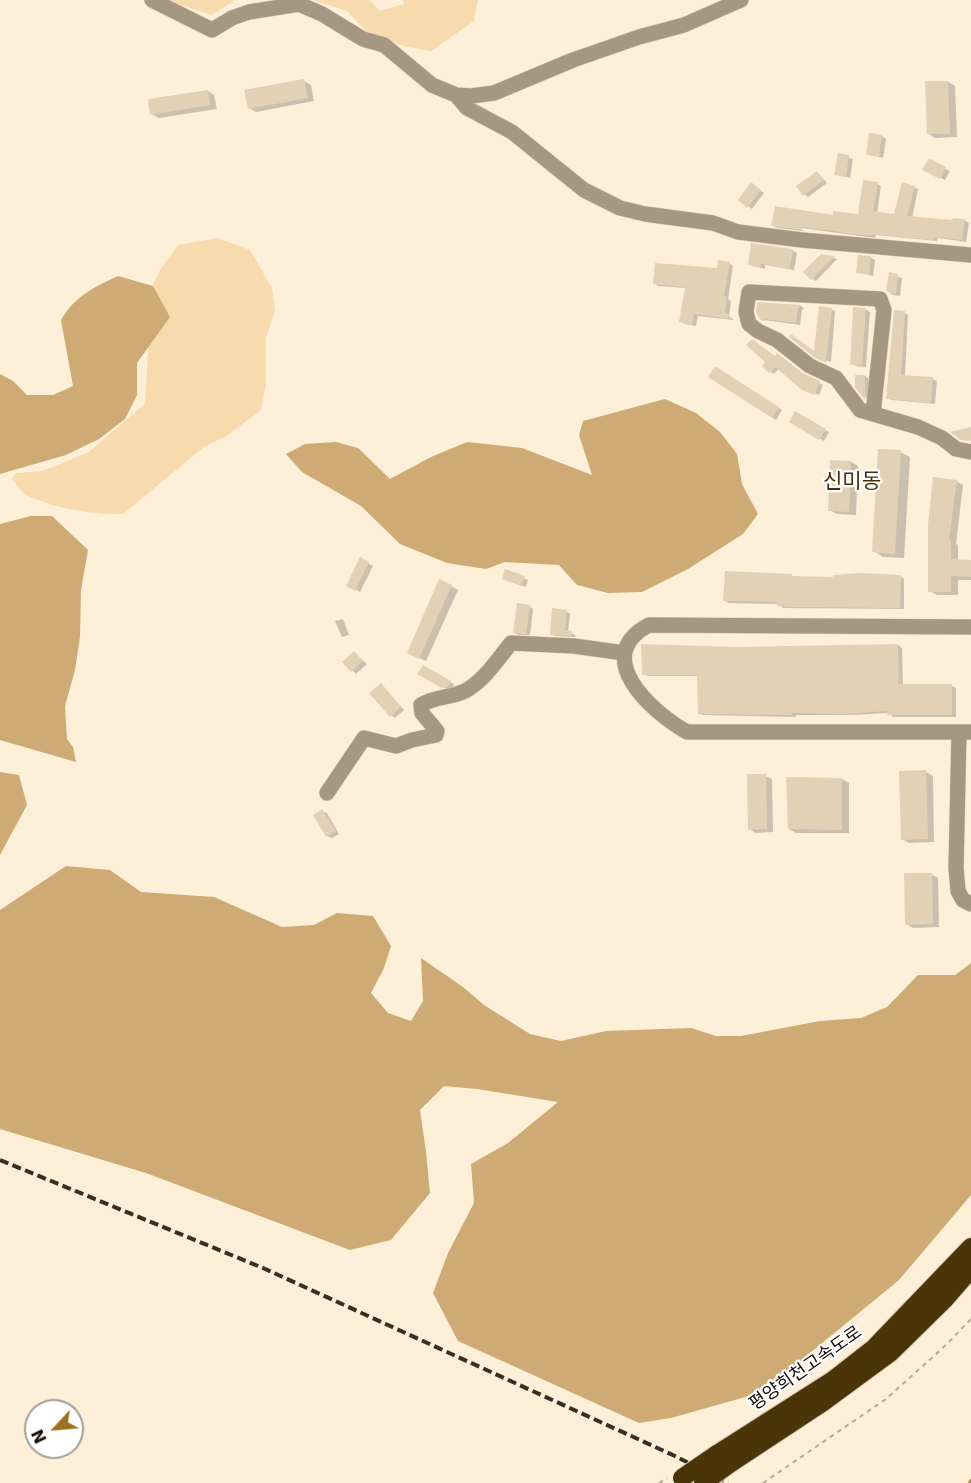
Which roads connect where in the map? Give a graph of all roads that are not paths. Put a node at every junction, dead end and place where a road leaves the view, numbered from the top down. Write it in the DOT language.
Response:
graph roads {
  1 [pos="152,0"];
  2 [pos="741,0"];
  3 [pos="456,94"];
  4 [pos="971,255"];
  5 [pos="873,414"];
  6 [pos="971,452"];
  7 [pos="971,627"];
  8 [pos="624,653"];
  9 [pos="965,733"];
  10 [pos="327,793"];
  11 [pos="971,904"];
  12 [pos="971,1247"];
  13 [pos="971,1269"];
  14 [pos="724,1458"];
  15 [pos="677,1478"];
  16 [pos="703,1483"];
  1 -- 3 [label="street"];
  2 -- 3 [label="street"];
  3 -- 4 [label="street"];
  5 -- 5 [label="street"];
  5 -- 6 [label="street"];
  7 -- 8 [label="street"];
  8 -- 9 [label="street"];
  8 -- 10 [label="street"];
  9 -- 11 [label="street"];
  12 -- 14 [label="highway, 평양희천고속도로"];
  13 -- 14 [label="highway, 평양희천고속도로"];
  14 -- 15 [label="highway, 평양희천고속도로, bridge"];
  14 -- 16 [label="highway, 평양희천고속도로, bridge"];
}
